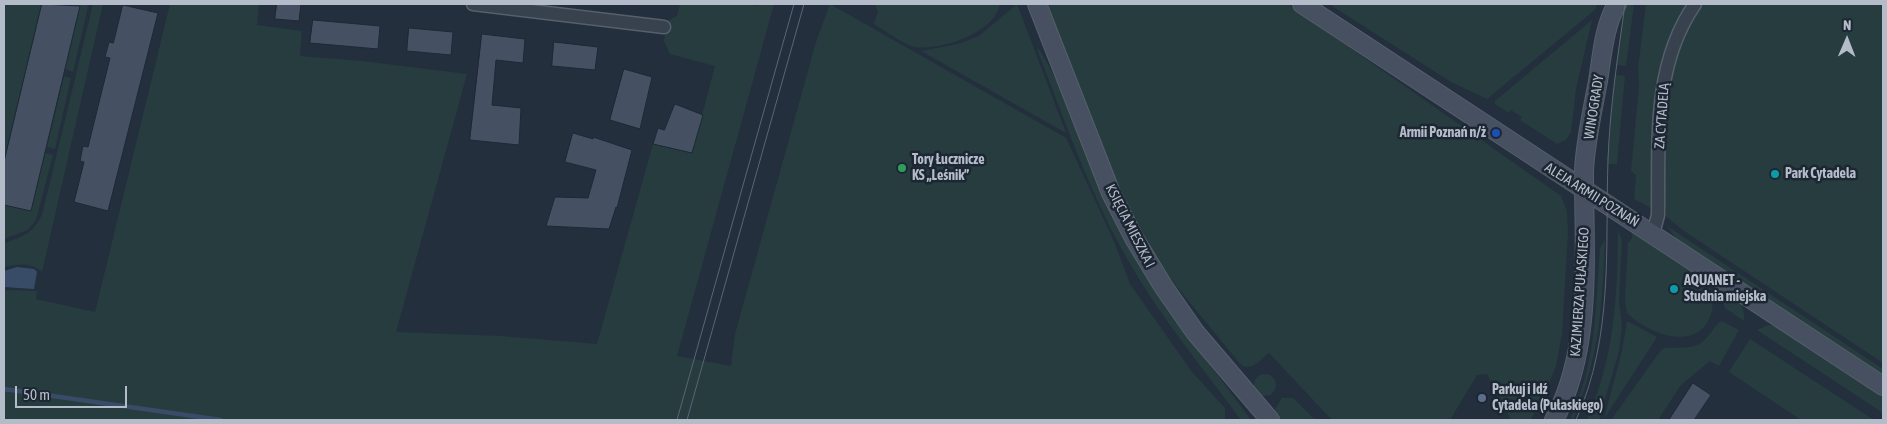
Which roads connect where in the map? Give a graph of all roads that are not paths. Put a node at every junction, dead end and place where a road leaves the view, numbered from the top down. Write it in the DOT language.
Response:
graph roads {
  1 [pos="473,4"];
  2 [pos="1037,4"];
  3 [pos="1302,4"];
  4 [pos="1611,4"];
  5 [pos="1617,4"];
  6 [pos="1695,4"];
  7 [pos="1609,25"];
  8 [pos="664,27"];
  9 [pos="1585,189"];
  10 [pos="1652,234"];
  11 [pos="1883,386"];
  12 [pos="1270,420"];
  13 [pos="1554,420"];
  1 -- 8 [label="street"];
  2 -- 12 [label="street, KSIĘCIA MIESZKA I"];
  3 -- 9 [label="street, ALEJA ARMII POZNAŃ"];
  4 -- 7 [label="street, WINOGRADY"];
  5 -- 7 [label="street, WINOGRADY"];
  6 -- 10 [label="street, ZA CYTADELĄ"];
  7 -- 9 [label="street, WINOGRADY"];
  9 -- 10 [label="street, ALEJA ARMII POZNAŃ"];
  9 -- 13 [label="street, KAZIMIERZA PUŁASKIEGO"];
  10 -- 11 [label="street, ALEJA ARMII POZNAŃ"];
}
